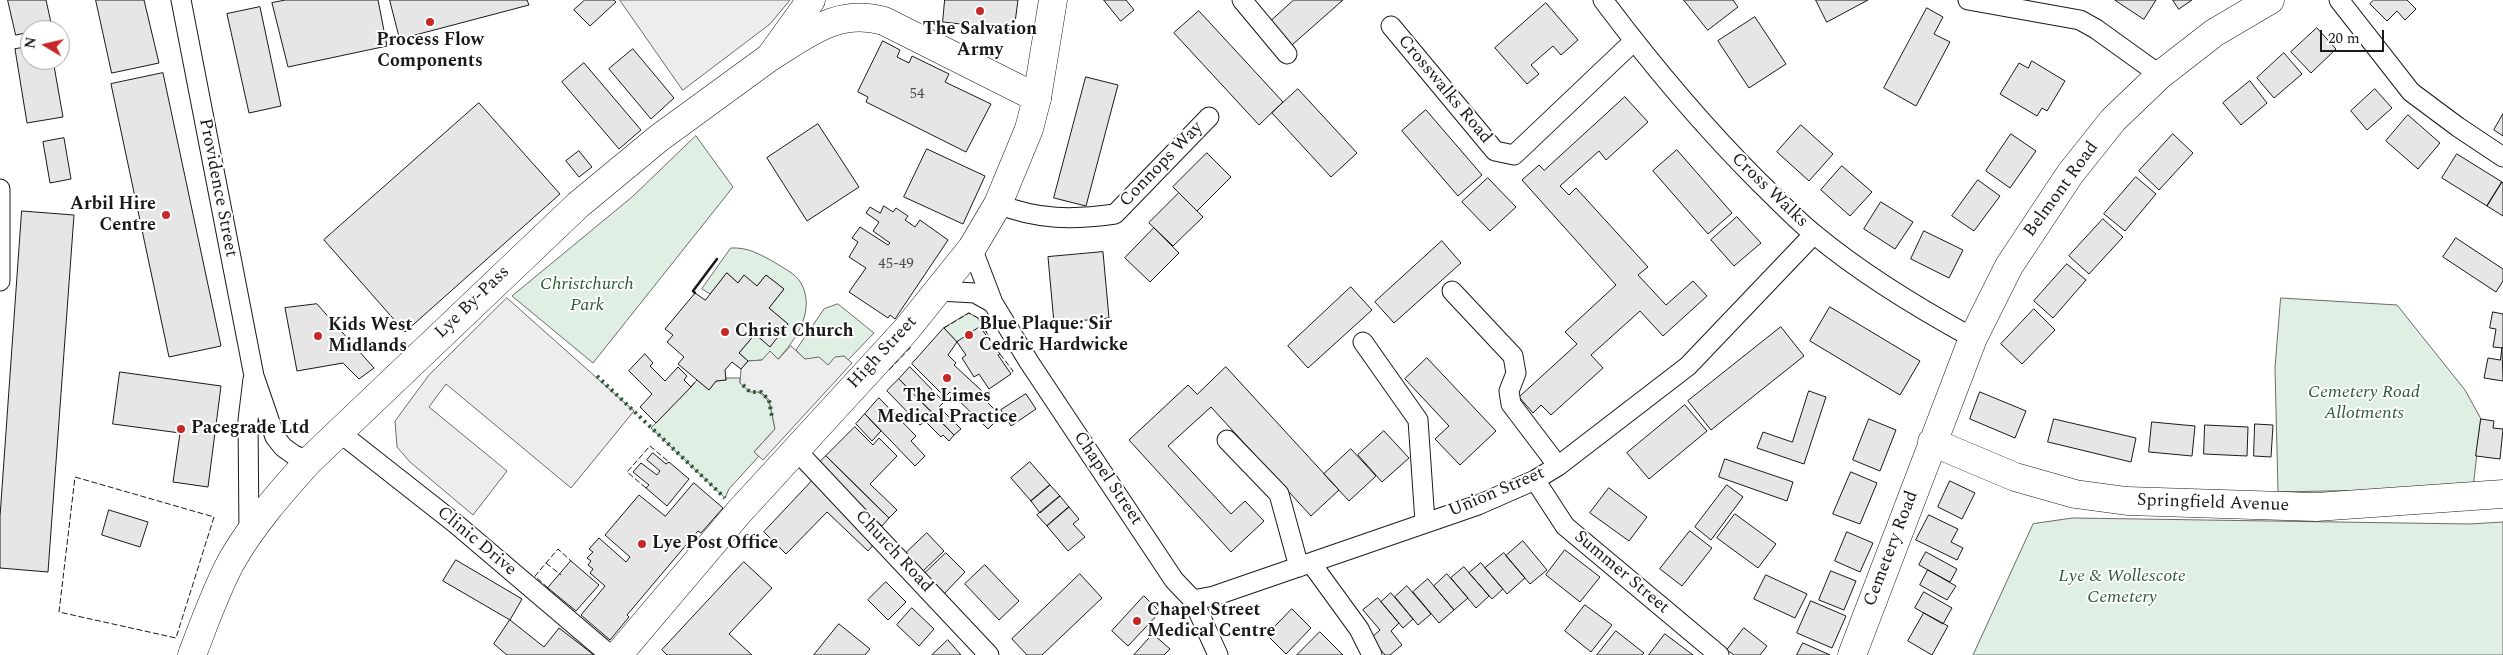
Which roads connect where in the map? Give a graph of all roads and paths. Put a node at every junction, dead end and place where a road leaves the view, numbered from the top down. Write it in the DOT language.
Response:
graph roads {
  1 [pos="181,0"];
  2 [pos="811,0"];
  3 [pos="1053,0"];
  4 [pos="1242,0"];
  5 [pos="1603,0"];
  6 [pos="1968,0"];
  7 [pos="2270,0"];
  8 [pos="2339,0"];
  9 [pos="1390,26"];
  10 [pos="1634,41"];
  11 [pos="1287,54"];
  12 [pos="770,57"];
  13 [pos="2160,75"];
  14 [pos="1037,98"];
  15 [pos="1209,117"];
  16 [pos="2503,156"];
  17 [pos="0,189"];
  18 [pos="998,204"];
  19 [pos="1814,234"];
  20 [pos="972,248"];
  21 [pos="0,281"];
  22 [pos="939,291"];
  23 [pos="1452,292"];
  24 [pos="993,303"];
  25 [pos="1973,338"];
  26 [pos="1362,342"];
  27 [pos="254,376"];
  28 [pos="340,432"];
  29 [pos="1227,440"];
  30 [pos="1932,442"];
  31 [pos="796,450"];
  32 [pos="309,461"];
  33 [pos="1558,466"];
  34 [pos="1534,480"];
  35 [pos="2503,494"];
  36 [pos="1425,522"];
  37 [pos="249,534"];
  38 [pos="1305,565"];
  39 [pos="1193,600"];
  40 [pos="192,655"];
  41 [pos="610,655"];
  42 [pos="618,655"];
  43 [pos="989,655"];
  44 [pos="1218,655"];
  45 [pos="1372,655"];
  46 [pos="1719,655"];
  47 [pos="1852,655"];
  1 -- 27 [label="street, Providence Street"];
  2 -- 12 [label="main road, Lye By-Pass"];
  3 -- 14 [label="main road, High Street"];
  4 -- 11 [label="street"];
  5 -- 10 [label="street, Cross Walks"];
  6 -- 13 [label="street"];
  7 -- 13 [label="main road, Belmont Road"];
  8 -- 16 [label="street"];
  9 -- 10 [label="street, Crosswalks Road"];
  10 -- 19 [label="street, Cross Walks"];
  12 -- 14 [label="main road"];
  12 -- 28 [label="main road, Lye By-Pass"];
  13 -- 25 [label="main road, Belmont Road"];
  14 -- 18 [label="main road, High Street"];
  15 -- 18 [label="street, Connops Way"];
  17 -- 21 [label="street"];
  18 -- 20 [label="main road, High Street"];
  19 -- 25 [label="street, Cross Walks"];
  19 -- 33 [label="street, Union Street"];
  20 -- 22 [label="main road, High Street"];
  20 -- 24 [label="street, Chapel Street"];
  22 -- 24 [label="street"];
  22 -- 31 [label="main road, High Street"];
  23 -- 33 [label="street"];
  24 -- 39 [label="street, Chapel Street"];
  25 -- 30 [label="main road, Belmont Road"];
  26 -- 36 [label="street"];
  27 -- 32 [label="street, Providence Street"];
  27 -- 37 [label="street, Providence Street"];
  28 -- 32 [label="main road, Lye By-Pass"];
  28 -- 41 [label="street, Clinic Drive"];
  29 -- 38 [label="street"];
  30 -- 35 [label="main road, Springfield Avenue"];
  30 -- 47 [label="main road, Cemetery Road"];
  31 -- 42 [label="main road, High Street"];
  31 -- 43 [label="street, Church Road"];
  32 -- 37 [label="main road, Lye By-Pass"];
  33 -- 34 [label="street, Union Street"];
  34 -- 36 [label="street, Union Street"];
  34 -- 46 [label="street, Summer Street"];
  36 -- 38 [label="street, Union Street"];
  37 -- 40 [label="main road, Lye By-Pass"];
  38 -- 39 [label="street, Union Street"];
  38 -- 45 [label="street"];
  39 -- 44 [label="street, Chapel Street"];
}
